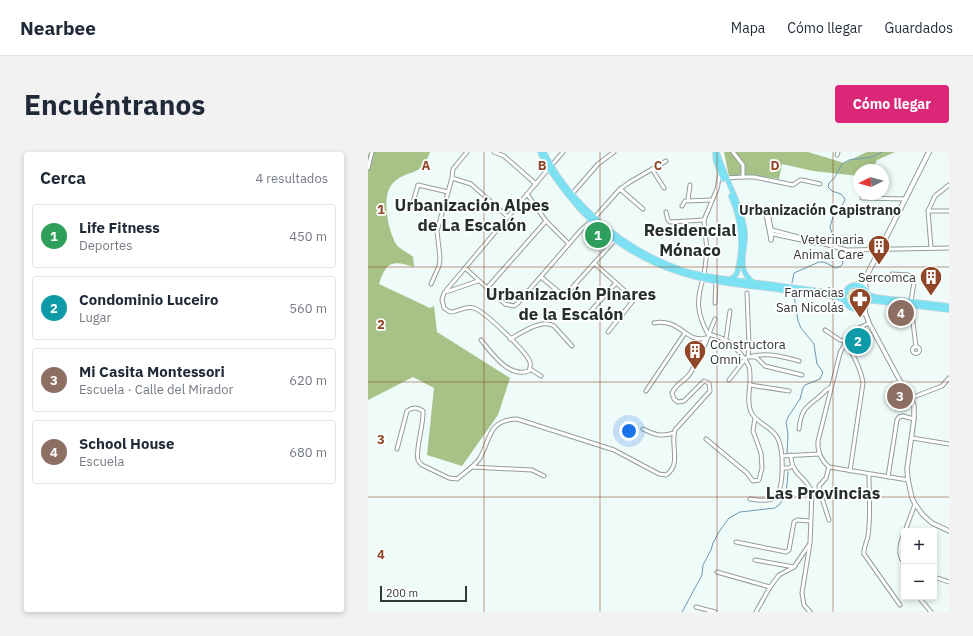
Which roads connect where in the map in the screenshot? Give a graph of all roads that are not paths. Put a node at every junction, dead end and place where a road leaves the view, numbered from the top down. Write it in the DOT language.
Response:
graph roads {
  1 [pos="372,152"];
  2 [pos="467,152"];
  3 [pos="494,152"];
  4 [pos="540,152"];
  5 [pos="544,152"];
  6 [pos="563,152"];
  7 [pos="614,152"];
  8 [pos="716,152"];
  9 [pos="733,152"];
  10 [pos="930,152"];
  11 [pos="666,161"];
  12 [pos="550,167"];
  13 [pos="368,168"];
  14 [pos="652,169"];
  15 [pos="720,172"];
  16 [pos="743,177"];
  17 [pos="452,178"];
  18 [pos="726,178"];
  19 [pos="536,184"];
  20 [pos="820,184"];
  21 [pos="690,185"];
  22 [pos="949,185"];
  23 [pos="664,188"];
  24 [pos="620,189"];
  25 [pos="448,192"];
  26 [pos="527,194"];
  27 [pos="572,194"];
  28 [pos="889,199"];
  29 [pos="905,199"];
  30 [pos="688,200"];
  31 [pos="712,200"];
  32 [pos="412,206"];
  33 [pos="682,206"];
  34 [pos="643,209"];
  35 [pos="928,211"];
  36 [pos="949,211"];
  37 [pos="666,212"];
  38 [pos="508,217"];
  39 [pos="593,219"];
  40 [pos="704,220"];
  41 [pos="546,222"];
  42 [pos="705,228"];
  43 [pos="772,230"];
  44 [pos="663,233"];
  45 [pos="772,234"];
  46 [pos="615,240"];
  47 [pos="817,243"];
  48 [pos="569,244"];
  49 [pos="931,248"];
  50 [pos="949,248"];
  51 [pos="880,250"];
  52 [pos="594,263"];
  53 [pos="465,268"];
  54 [pos="892,274"];
  55 [pos="542,277"];
  56 [pos="703,277"];
  57 [pos="728,280"];
  58 [pos="478,281"];
  59 [pos="716,281"];
  60 [pos="616,283"];
  61 [pos="754,283"];
  62 [pos="431,284"];
  63 [pos="853,286"];
  64 [pos="487,288"];
  65 [pos="846,292"];
  66 [pos="866,292"];
  67 [pos="444,293"];
  68 [pos="747,293"];
  69 [pos="845,300"];
  70 [pos="715,303"];
  71 [pos="911,303"];
  72 [pos="866,304"];
  73 [pos="949,306"];
  74 [pos="855,309"];
  75 [pos="949,310"];
  76 [pos="730,311"];
  77 [pos="589,313"];
  78 [pos="866,315"];
  79 [pos="715,319"];
  80 [pos="654,322"];
  81 [pos="869,323"];
  82 [pos="825,330"];
  83 [pos="608,332"];
  84 [pos="685,333"];
  85 [pos="708,336"];
  86 [pos="510,339"];
  87 [pos="726,339"];
  88 [pos="481,340"];
  89 [pos="845,341"];
  90 [pos="572,346"];
  91 [pos="916,347"];
  92 [pos="746,358"];
  93 [pos="799,361"];
  94 [pos="530,369"];
  95 [pos="802,375"];
  96 [pos="541,376"];
  97 [pos="949,378"];
  98 [pos="729,380"];
  99 [pos="750,384"];
  100 [pos="832,387"];
  101 [pos="646,391"];
  102 [pos="789,391"];
  103 [pos="911,398"];
  104 [pos="755,418"];
  105 [pos="914,418"];
  106 [pos="643,429"];
  107 [pos="799,429"];
  108 [pos="674,433"];
  109 [pos="912,438"];
  110 [pos="706,439"];
  111 [pos="949,444"];
  112 [pos="397,449"];
  113 [pos="819,454"];
  114 [pos="791,455"];
  115 [pos="782,456"];
  116 [pos="792,466"];
  117 [pos="472,467"];
  118 [pos="829,467"];
  119 [pos="782,468"];
  120 [pos="850,472"];
  121 [pos="870,475"];
  122 [pos="544,476"];
  123 [pos="888,477"];
  124 [pos="908,480"];
  125 [pos="750,499"];
  126 [pos="915,504"];
  127 [pos="829,520"];
  128 [pos="810,521"];
  129 [pos="906,528"];
  130 [pos="949,532"];
  131 [pos="901,540"];
  132 [pos="736,542"];
  133 [pos="810,543"];
  134 [pos="901,559"];
  135 [pos="755,560"];
  136 [pos="794,567"];
  137 [pos="717,572"];
  138 [pos="937,578"];
  139 [pos="949,582"];
  140 [pos="770,587"];
  141 [pos="921,600"];
  142 [pos="900,605"];
  143 [pos="696,607"];
  144 [pos="715,612"];
  145 [pos="756,612"];
  146 [pos="810,612"];
  147 [pos="931,612"];
  1 -- 13 [label="street"];
  2 -- 17 [label="street"];
  3 -- 19 [label="street"];
  4 -- 12 [label="main road"];
  5 -- 12 [label="main road"];
  6 -- 12 [label="street"];
  7 -- 27 [label="street"];
  8 -- 15 [label="main road"];
  8 -- 18 [label="main road"];
  9 -- 16 [label="street"];
  10 -- 29 [label="main road"];
  10 -- 51 [label="main road"];
  11 -- 14 [label="street"];
  12 -- 19 [label="street"];
  12 -- 27 [label="main road"];
  12 -- 39 [label="main road"];
  14 -- 23 [label="street"];
  14 -- 24 [label="street"];
  15 -- 31 [label="street"];
  15 -- 57 [label="main road"];
  16 -- 18 [label="street"];
  16 -- 20 [label="street"];
  17 -- 25 [label="street"];
  17 -- 38 [label="street"];
  18 -- 61 [label="main road"];
  19 -- 26 [label="street"];
  21 -- 30 [label="street"];
  22 -- 35 [label="street"];
  24 -- 34 [label="street"];
  24 -- 39 [label="street"];
  25 -- 32 [label="street"];
  25 -- 62 [label="street"];
  26 -- 38 [label="street"];
  26 -- 41 [label="street"];
  27 -- 39 [label="main road"];
  28 -- 29 [label="street"];
  29 -- 51 [label="main road"];
  30 -- 31 [label="street"];
  30 -- 33 [label="street"];
  31 -- 40 [label="street"];
  35 -- 36 [label="street"];
  35 -- 49 [label="street"];
  37 -- 40 [label="street"];
  38 -- 53 [label="street"];
  39 -- 46 [label="main road"];
  39 -- 48 [label="street"];
  39 -- 56 [label="main road"];
  40 -- 42 [label="street"];
  41 -- 48 [label="street"];
  41 -- 64 [label="street"];
  42 -- 44 [label="street"];
  42 -- 56 [label="street"];
  43 -- 45 [label="street"];
  43 -- 45 [label="street"];
  43 -- 47 [label="street"];
  45 -- 47 [label="street"];
  46 -- 52 [label="street"];
  46 -- 56 [label="main road"];
  47 -- 51 [label="street"];
  48 -- 55 [label="street"];
  49 -- 50 [label="street"];
  49 -- 51 [label="street"];
  51 -- 63 [label="main road"];
  51 -- 66 [label="main road"];
  52 -- 55 [label="street"];
  52 -- 60 [label="street"];
  53 -- 58 [label="street"];
  53 -- 67 [label="street"];
  54 -- 71 [label="street"];
  55 -- 64 [label="street"];
  56 -- 57 [label="main road"];
  56 -- 59 [label="main road"];
  56 -- 85 [label="street"];
  57 -- 61 [label="main road"];
  58 -- 64 [label="street"];
  58 -- 67 [label="street"];
  59 -- 69 [label="main road"];
  59 -- 70 [label="street"];
  60 -- 77 [label="street"];
  60 -- 83 [label="street"];
  61 -- 65 [label="main road"];
  63 -- 65 [label="main road"];
  63 -- 66 [label="main road"];
  65 -- 69 [label="main road"];
  66 -- 71 [label="main road"];
  66 -- 72 [label="main road"];
  67 -- 86 [label="street"];
  68 -- 92 [label="street"];
  69 -- 74 [label="main road"];
  71 -- 72 [label="main road"];
  71 -- 73 [label="main road"];
  71 -- 75 [label="main road"];
  71 -- 91 [label="street"];
  72 -- 74 [label="main road"];
  72 -- 78 [label="street"];
  74 -- 78 [label="street"];
  76 -- 87 [label="street"];
  78 -- 81 [label="street"];
  79 -- 85 [label="street"];
  80 -- 84 [label="street"];
  81 -- 89 [label="street"];
  81 -- 103 [label="street"];
  82 -- 89 [label="street"];
  84 -- 85 [label="street"];
  84 -- 101 [label="street"];
  85 -- 87 [label="street"];
  85 -- 108 [label="street"];
  86 -- 90 [label="street"];
  86 -- 94 [label="street"];
  87 -- 92 [label="street"];
  88 -- 94 [label="street"];
  89 -- 100 [label="street"];
  89 -- 120 [label="street"];
  92 -- 93 [label="street"];
  92 -- 95 [label="street"];
  92 -- 98 [label="street"];
  92 -- 99 [label="street"];
  94 -- 96 [label="street"];
  97 -- 103 [label="street"];
  99 -- 102 [label="street"];
  99 -- 104 [label="street"];
  100 -- 107 [label="street"];
  100 -- 113 [label="street"];
  103 -- 105 [label="street"];
  104 -- 110 [label="street"];
  104 -- 115 [label="street"];
  105 -- 109 [label="street"];
  105 -- 123 [label="street"];
  106 -- 108 [label="street"];
  108 -- 117 [label="street"];
  109 -- 111 [label="street"];
  109 -- 124 [label="street"];
  112 -- 117 [label="street"];
  113 -- 114 [label="street"];
  113 -- 118 [label="street"];
  114 -- 115 [label="street"];
  114 -- 116 [label="street"];
  115 -- 119 [label="street"];
  116 -- 119 [label="street"];
  116 -- 128 [label="street"];
  117 -- 122 [label="street"];
  118 -- 120 [label="street"];
  118 -- 127 [label="street"];
  119 -- 125 [label="street"];
  120 -- 121 [label="street"];
  121 -- 123 [label="street"];
  121 -- 142 [label="street"];
  123 -- 124 [label="street"];
  124 -- 126 [label="street"];
  126 -- 129 [label="street"];
  126 -- 130 [label="street"];
  128 -- 132 [label="street"];
  128 -- 133 [label="street"];
  131 -- 134 [label="street"];
  133 -- 136 [label="street"];
  133 -- 146 [label="street"];
  135 -- 136 [label="street"];
  136 -- 140 [label="street"];
  137 -- 140 [label="street"];
  138 -- 139 [label="street"];
  140 -- 145 [label="street"];
  141 -- 147 [label="street"];
  143 -- 144 [label="street"];
}
